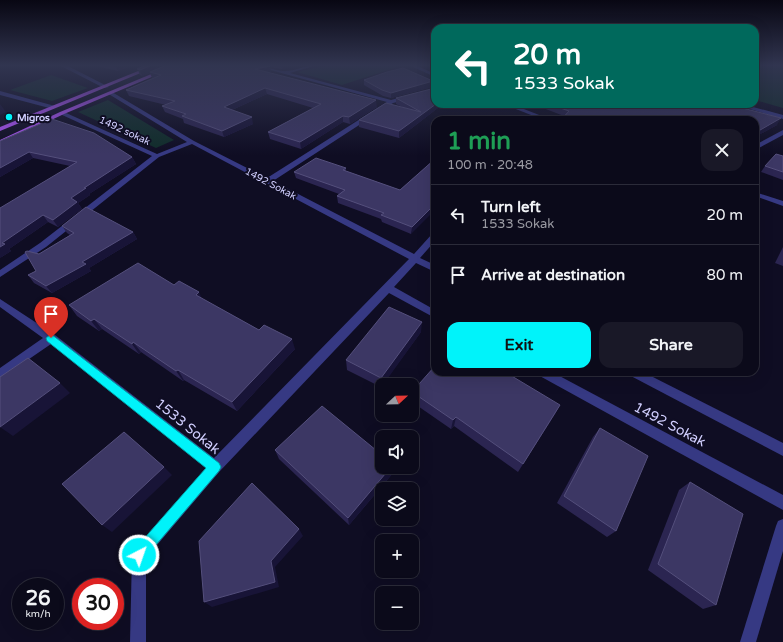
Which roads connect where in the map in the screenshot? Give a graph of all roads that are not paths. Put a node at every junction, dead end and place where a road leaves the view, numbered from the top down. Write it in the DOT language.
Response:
graph roads {
  1 [pos="4,95"];
  2 [pos="92,95"];
  3 [pos="98,95"];
  4 [pos="116,95"];
  5 [pos="365,95"];
  6 [pos="417,95"];
  7 [pos="391,102"];
  8 [pos="53,107"];
  9 [pos="516,108"];
  10 [pos="750,108"];
  11 [pos="62,112"];
  12 [pos="536,116"];
  13 [pos="783,117"];
  14 [pos="0,129"];
  15 [pos="783,132"];
  16 [pos="0,142"];
  17 [pos="192,142"];
  18 [pos="759,146"];
  19 [pos="157,156"];
  20 [pos="268,181"];
  21 [pos="759,195"];
  22 [pos="783,204"];
  23 [pos="431,240"];
  24 [pos="414,258"];
  25 [pos="431,267"];
  26 [pos="0,274"];
  27 [pos="388,288"];
  28 [pos="0,302"];
  29 [pos="431,312"];
  30 [pos="51,338"];
  31 [pos="0,374"];
  32 [pos="549,376"];
  33 [pos="641,376"];
  34 [pos="783,450"];
  35 [pos="215,467"];
  36 [pos="783,502"];
  37 [pos="783,526"];
  38 [pos="138,642"];
  39 [pos="748,642"];
  1 -- 8 [label="street"];
  2 -- 8 [label="main road"];
  3 -- 11 [label="main road"];
  4 -- 17 [label="street, 1492 Sokak"];
  5 -- 7 [label="street"];
  6 -- 7 [label="street"];
  7 -- 20 [label="street"];
  8 -- 14 [label="main road"];
  9 -- 12 [label="street"];
  10 -- 13 [label="street"];
  11 -- 16 [label="main road"];
  11 -- 19 [label="street, 1492 sokak"];
  15 -- 18 [label="street"];
  17 -- 19 [label="street"];
  17 -- 20 [label="street, 1492 Sokak"];
  19 -- 26 [label="street"];
  20 -- 24 [label="street, 1492 Sokak"];
  21 -- 22 [label="street"];
  23 -- 24 [label="street"];
  24 -- 25 [label="street, 1492 Sokak"];
  24 -- 27 [label="street"];
  27 -- 29 [label="street"];
  27 -- 35 [label="street"];
  28 -- 30 [label="street, 1533 Sokak"];
  30 -- 31 [label="street"];
  30 -- 35 [label="street, 1533 Sokak"];
  32 -- 36 [label="street, 1492 Sokak"];
  33 -- 34 [label="street"];
  35 -- 38 [label="street, 1533 Sokak"];
  37 -- 39 [label="street"];
}
